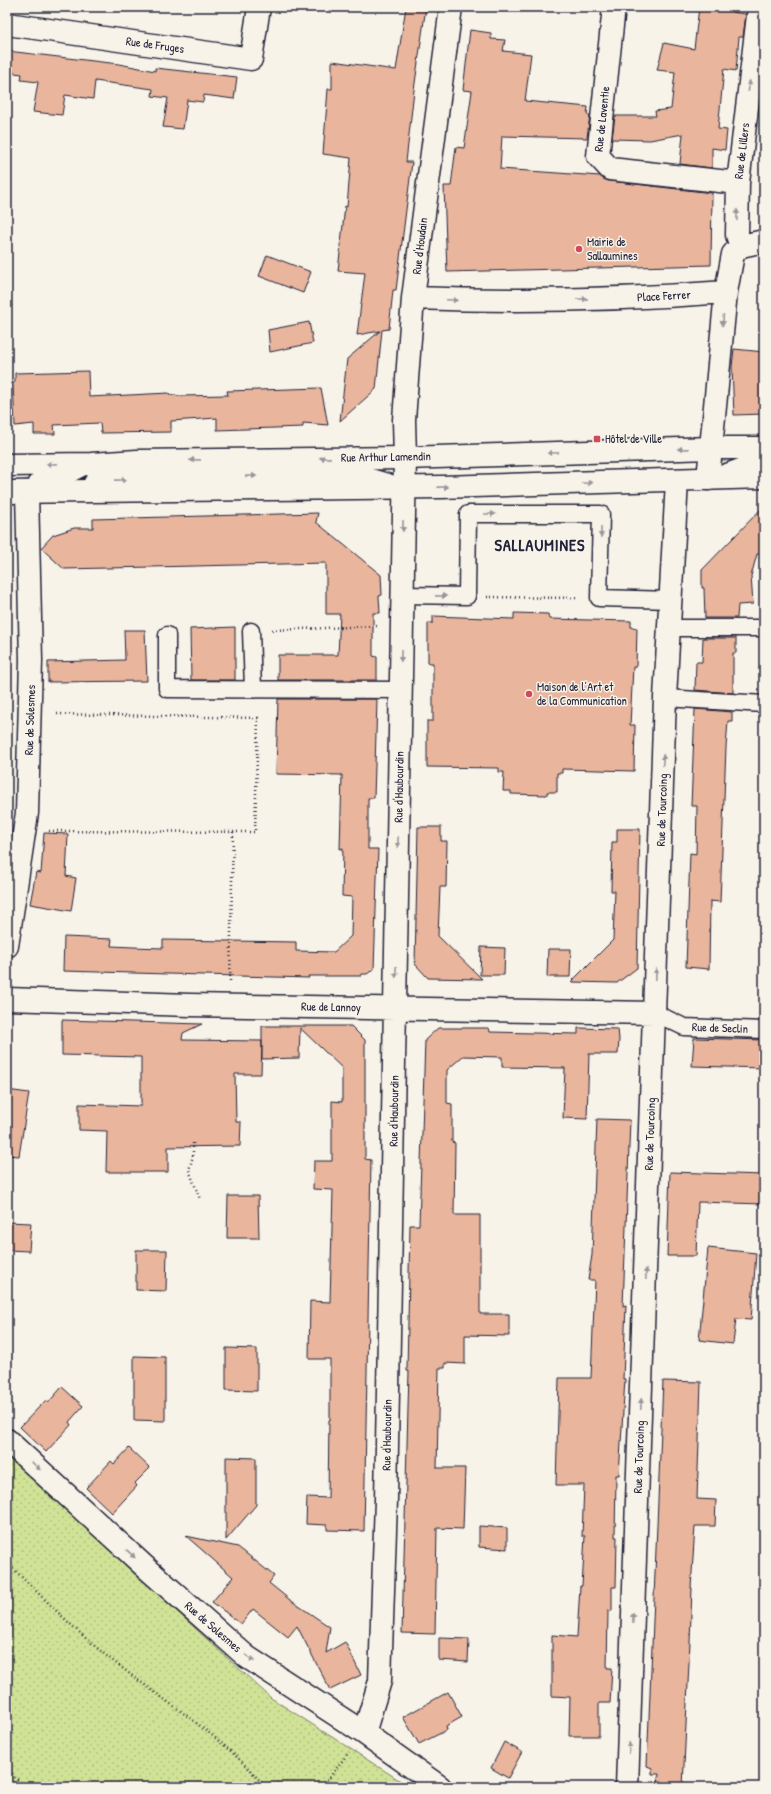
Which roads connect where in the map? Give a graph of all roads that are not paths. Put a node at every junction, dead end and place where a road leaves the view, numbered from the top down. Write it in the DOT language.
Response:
graph roads {
  1 [pos="259,7"];
  2 [pos="451,7"];
  3 [pos="614,7"];
  4 [pos="759,7"];
  5 [pos="7,24"];
  6 [pos="738,183"];
  7 [pos="764,241"];
  8 [pos="741,246"];
  9 [pos="726,292"];
  10 [pos="413,298"];
  11 [pos="711,448"];
  12 [pos="764,448"];
  13 [pos="405,458"];
  14 [pos="764,463"];
  15 [pos="91,464"];
  16 [pos="7,465"];
  17 [pos="764,477"];
  18 [pos="708,479"];
  19 [pos="677,481"];
  20 [pos="7,482"];
  21 [pos="404,487"];
  22 [pos="17,492"];
  23 [pos="402,595"];
  24 [pos="671,600"];
  25 [pos="669,628"];
  26 [pos="764,628"];
  27 [pos="251,630"];
  28 [pos="167,635"];
  29 [pos="253,689"];
  30 [pos="401,690"];
  31 [pos="665,698"];
  32 [pos="764,704"];
  33 [pos="7,946"];
  34 [pos="7,999"];
  35 [pos="396,1008"];
  36 [pos="655,1013"];
  37 [pos="764,1030"];
  38 [pos="7,1440"];
  39 [pos="364,1733"];
  40 [pos="440,1787"];
  41 [pos="628,1787"];
  1 -- 5 [label="street, Rue de Fruges"];
  2 -- 10 [label="street, Rue d'Houdain"];
  3 -- 6 [label="street, Rue de Laventie"];
  6 -- 4 [label="street, Rue de Lillers, one-way"];
  8 -- 6 [label="street, Rue de Lillers, one-way"];
  7 -- 8 [label="street"];
  8 -- 9 [label="street"];
  10 -- 9 [label="street, Place Ferrer, one-way"];
  9 -- 11 [label="street, one-way"];
  10 -- 13 [label="street, Rue d'Houdain"];
  11 -- 12 [label="street, Rue Arthur Lamendin"];
  11 -- 13 [label="street, Rue Arthur Lamendin, one-way"];
  11 -- 18 [label="street"];
  13 -- 15 [label="street, Rue Arthur Lamendin, one-way"];
  13 -- 21 [label="street, Rue d'Houdain"];
  14 -- 18 [label="lane"];
  15 -- 16 [label="street, Rue Arthur Lamendin, one-way"];
  15 -- 20 [label="lane"];
  17 -- 18 [label="street"];
  18 -- 19 [label="street"];
  21 -- 19 [label="street, one-way"];
  19 -- 24 [label="street, Rue de Tourcoing"];
  22 -- 21 [label="street, one-way"];
  21 -- 23 [label="street, Rue d'Haubourdin, one-way"];
  22 -- 33 [label="street, Rue de Solesmes"];
  23 -- 24 [label="lane, one-way"];
  23 -- 30 [label="street, Rue d'Haubourdin, one-way"];
  24 -- 25 [label="street, Rue de Tourcoing"];
  25 -- 26 [label="lane"];
  25 -- 31 [label="street, Rue de Tourcoing"];
  27 -- 29 [label="lane"];
  28 -- 29 [label="lane"];
  29 -- 30 [label="lane"];
  30 -- 35 [label="street, Rue d'Haubourdin, one-way"];
  31 -- 32 [label="lane"];
  36 -- 31 [label="street, Rue de Tourcoing, one-way"];
  34 -- 35 [label="street, Rue de Lannoy"];
  35 -- 36 [label="street, Rue de Lannoy"];
  35 -- 39 [label="street, Rue d'Haubourdin"];
  36 -- 37 [label="lane, Rue de Seclin"];
  41 -- 36 [label="street, Rue de Tourcoing, one-way"];
  38 -- 39 [label="street, Rue de Solesmes, one-way"];
  39 -- 40 [label="street, Rue de Solesmes"];
}
